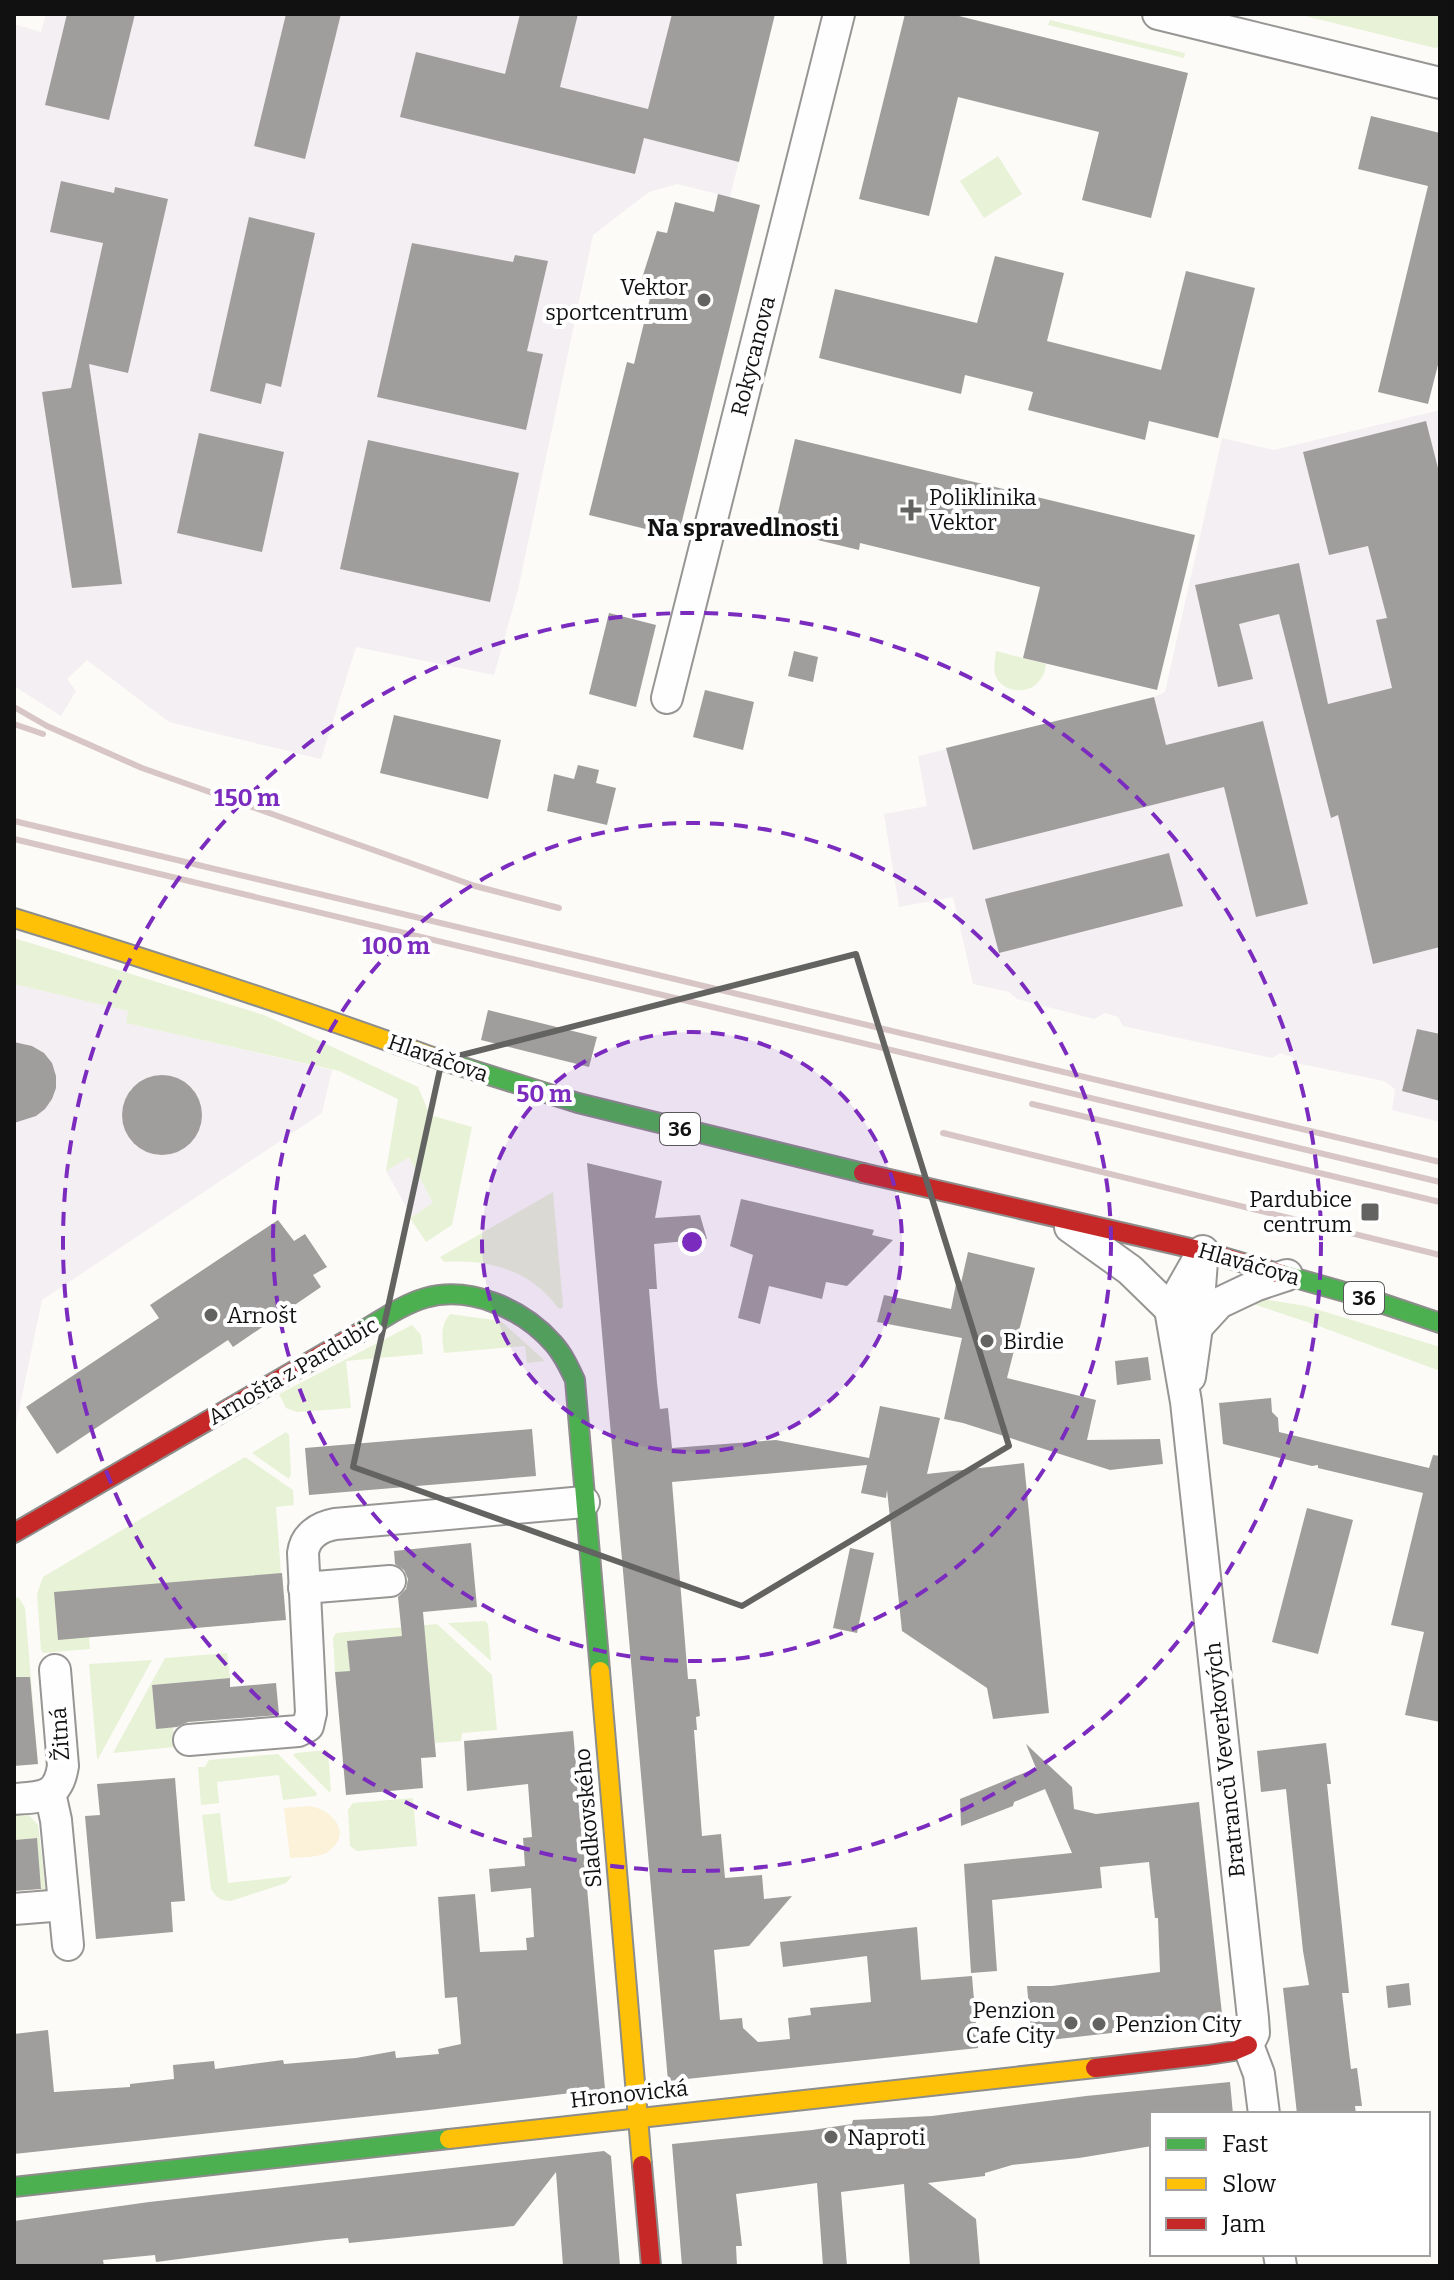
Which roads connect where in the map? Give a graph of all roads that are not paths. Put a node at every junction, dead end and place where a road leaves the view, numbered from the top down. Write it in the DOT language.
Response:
graph roads {
  1 [pos="839,14"];
  2 [pos="1158,14"];
  3 [pos="1440,83"];
  4 [pos="667,698"];
  5 [pos="14,918"];
  6 [pos="1055,1217"];
  7 [pos="1203,1251"];
  8 [pos="1288,1275"];
  9 [pos="1170,1309"];
  10 [pos="1440,1323"];
  11 [pos="1197,1327"];
  12 [pos="570,1366"];
  13 [pos="1186,1402"];
  14 [pos="584,1502"];
  15 [pos="14,1533"];
  16 [pos="390,1581"];
  17 [pos="304,1588"];
  18 [pos="55,1670"];
  19 [pos="189,1740"];
  20 [pos="50,1793"];
  21 [pos="14,1799"];
  22 [pos="64,1905"];
  23 [pos="14,1909"];
  24 [pos="68,1945"];
  25 [pos="1248,2045"];
  26 [pos="1264,2112"];
  27 [pos="638,2117"];
  28 [pos="14,2187"];
  29 [pos="651,2266"];
  1 -- 4 [label="street, Rokycanova"];
  2 -- 3 [label="street"];
  5 -- 6 [label="street, Hlaváčova / 36"];
  6 -- 7 [label="street, Hlaváčova / 36"];
  6 -- 9 [label="street, Hlaváčova"];
  7 -- 8 [label="street, Hlaváčova / 36"];
  7 -- 9 [label="street"];
  7 -- 11 [label="street, Bratranců Veverkových"];
  8 -- 10 [label="street, Hlaváčova / 36"];
  8 -- 11 [label="street"];
  9 -- 13 [label="street, Bratranců Veverkových"];
  11 -- 13 [label="street, Bratranců Veverkových"];
  12 -- 14 [label="street, Sladkovského"];
  12 -- 15 [label="street, Arnošta z Pardubic"];
  13 -- 25 [label="street, Bratranců Veverkových"];
  14 -- 17 [label="street"];
  14 -- 27 [label="street, Sladkovského"];
  16 -- 17 [label="street"];
  17 -- 19 [label="street"];
  18 -- 20 [label="street, Žitná"];
  20 -- 21 [label="street, Žitná"];
  20 -- 22 [label="street, Žitná"];
  22 -- 23 [label="street"];
  22 -- 24 [label="street, Žitná"];
  25 -- 26 [label="street, Bratranců Veverkových"];
  25 -- 27 [label="street, Hronovická"];
  27 -- 28 [label="street, Hronovická"];
  27 -- 29 [label="street, Sladkovského"];
}
